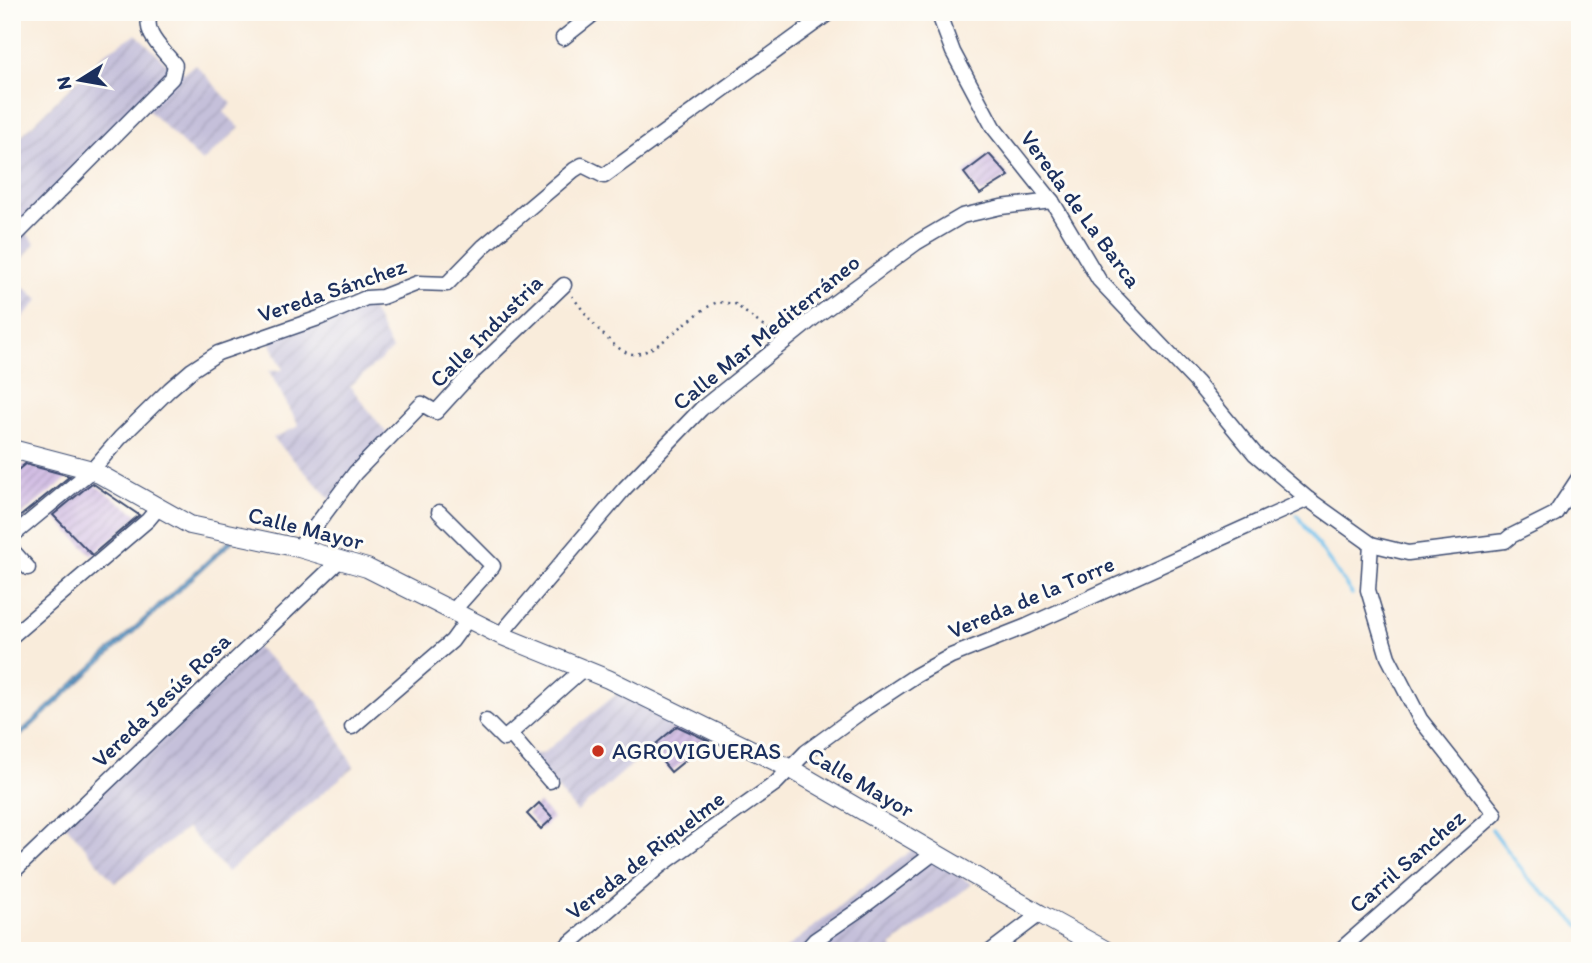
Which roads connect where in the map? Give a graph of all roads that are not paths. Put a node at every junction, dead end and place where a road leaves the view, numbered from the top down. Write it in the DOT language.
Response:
graph roads {
  1 [pos="151,12"];
  2 [pos="596,12"];
  3 [pos="830,12"];
  4 [pos="938,12"];
  5 [pos="563,38"];
  6 [pos="1052,201"];
  7 [pos="12,239"];
  8 [pos="564,285"];
  9 [pos="14,451"];
  10 [pos="92,470"];
  11 [pos="1580,476"];
  12 [pos="1308,499"];
  13 [pos="158,509"];
  14 [pos="439,512"];
  15 [pos="12,536"];
  16 [pos="1371,544"];
  17 [pos="299,548"];
  18 [pos="12,550"];
  19 [pos="341,559"];
  20 [pos="27,568"];
  21 [pos="460,616"];
  22 [pos="500,635"];
  23 [pos="12,636"];
  24 [pos="584,668"];
  25 [pos="486,721"];
  26 [pos="352,727"];
  27 [pos="510,734"];
  28 [pos="791,769"];
  29 [pos="550,781"];
  30 [pos="934,853"];
  31 [pos="12,873"];
  32 [pos="1040,914"];
  33 [pos="561,951"];
  34 [pos="805,951"];
  35 [pos="990,951"];
  36 [pos="1107,951"];
  37 [pos="1339,951"];
  1 -- 7 [label="street"];
  2 -- 5 [label="street"];
  3 -- 10 [label="street, Vereda Sánchez"];
  4 -- 6 [label="street, Vereda de La Barca"];
  6 -- 12 [label="street, Vereda de La Barca"];
  6 -- 22 [label="street, Calle Mar Mediterráneo"];
  8 -- 17 [label="street, Calle Industria"];
  9 -- 10 [label="main road, Calle Mayor"];
  10 -- 13 [label="main road, Calle Mayor"];
  10 -- 15 [label="street"];
  11 -- 16 [label="street"];
  12 -- 16 [label="street, Vereda de La Barca"];
  12 -- 28 [label="street, Vereda de la Torre"];
  13 -- 17 [label="main road, Calle Mayor"];
  13 -- 23 [label="street"];
  14 -- 21 [label="street"];
  16 -- 37 [label="street, Carril Sanchez"];
  17 -- 19 [label="main road, Calle Mayor"];
  18 -- 20 [label="street"];
  19 -- 21 [label="main road, Calle Mayor"];
  19 -- 31 [label="street, Vereda Jesús Rosa"];
  21 -- 22 [label="main road, Calle Mayor"];
  21 -- 26 [label="street"];
  22 -- 24 [label="main road, Calle Mayor"];
  24 -- 27 [label="street"];
  24 -- 28 [label="main road, Calle Mayor"];
  25 -- 27 [label="street"];
  27 -- 29 [label="street"];
  28 -- 30 [label="main road, Calle Mayor"];
  28 -- 33 [label="street, Vereda de Riquelme"];
  30 -- 32 [label="main road, Calle Mayor"];
  30 -- 34 [label="street"];
  32 -- 35 [label="street"];
  32 -- 36 [label="main road, Calle Mayor"];
}
